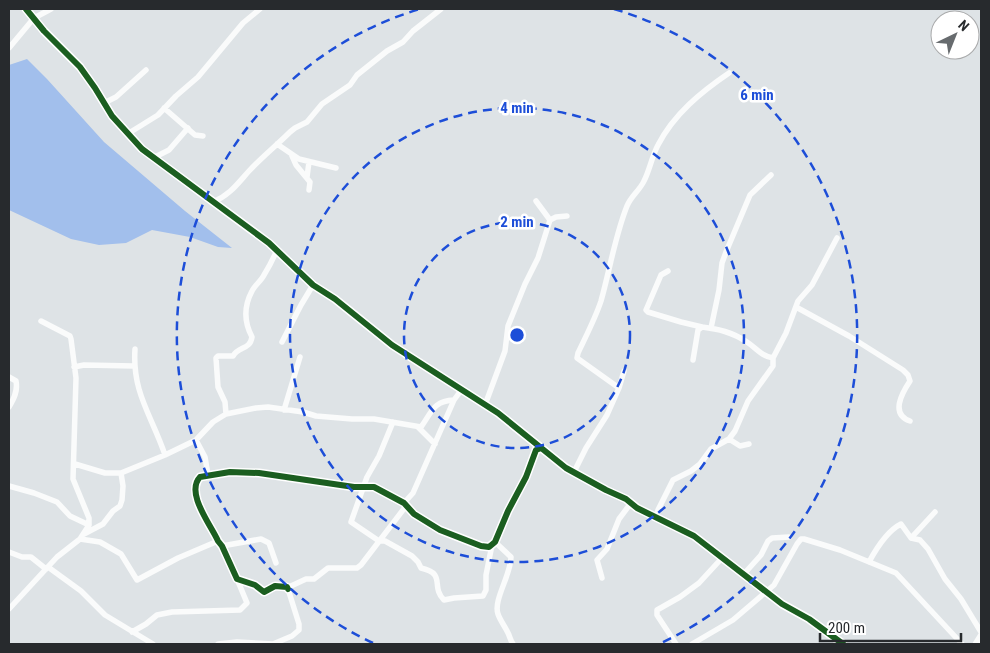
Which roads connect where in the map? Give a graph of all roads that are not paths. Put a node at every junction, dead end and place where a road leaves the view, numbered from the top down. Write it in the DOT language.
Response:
graph roads {
  1 [pos="26,9"];
  2 [pos="52,9"];
  3 [pos="260,9"];
  4 [pos="441,9"];
  5 [pos="34,18"];
  6 [pos="9,48"];
  7 [pos="146,70"];
  8 [pos="729,73"];
  9 [pos="104,103"];
  10 [pos="164,108"];
  11 [pos="188,128"];
  12 [pos="129,133"];
  13 [pos="203,136"];
  14 [pos="277,144"];
  15 [pos="292,156"];
  16 [pos="153,158"];
  17 [pos="309,162"];
  18 [pos="336,168"];
  19 [pos="771,175"];
  20 [pos="307,177"];
  21 [pos="309,190"];
  22 [pos="536,201"];
  23 [pos="214,202"];
  24 [pos="568,216"];
  25 [pos="550,220"];
  26 [pos="837,238"];
  27 [pos="277,250"];
  28 [pos="668,271"];
  29 [pos="313,285"];
  30 [pos="796,307"];
  31 [pos="41,321"];
  32 [pos="702,327"];
  33 [pos="711,328"];
  34 [pos="282,342"];
  35 [pos="135,349"];
  36 [pos="300,357"];
  37 [pos="773,358"];
  38 [pos="693,360"];
  39 [pos="134,366"];
  40 [pos="74,367"];
  41 [pos="624,371"];
  42 [pos="9,377"];
  43 [pos="619,388"];
  44 [pos="462,389"];
  45 [pos="454,400"];
  46 [pos="486,405"];
  47 [pos="9,408"];
  48 [pos="284,410"];
  49 [pos="226,414"];
  50 [pos="910,421"];
  51 [pos="393,422"];
  52 [pos="418,427"];
  53 [pos="729,439"];
  54 [pos="196,440"];
  55 [pos="435,444"];
  56 [pos="749,444"];
  57 [pos="541,448"];
  58 [pos="165,455"];
  59 [pos="75,464"];
  60 [pos="574,472"];
  61 [pos="121,473"];
  62 [pos="208,474"];
  63 [pos="9,486"];
  64 [pos="364,487"];
  65 [pos="631,503"];
  66 [pos="405,504"];
  67 [pos="935,512"];
  68 [pos="656,518"];
  69 [pos="89,525"];
  70 [pos="84,534"];
  71 [pos="789,537"];
  72 [pos="911,538"];
  73 [pos="80,539"];
  74 [pos="379,541"];
  75 [pos="220,543"];
  76 [pos="493,544"];
  77 [pos="9,552"];
  78 [pos="722,558"];
  79 [pos="869,562"];
  80 [pos="276,563"];
  81 [pos="47,568"];
  82 [pos="744,575"];
  83 [pos="602,578"];
  84 [pos="237,579"];
  85 [pos="288,588"];
  86 [pos="765,592"];
  87 [pos="9,609"];
  88 [pos="132,632"];
  89 [pos="981,634"];
  90 [pos="510,643"];
  91 [pos="153,644"];
  92 [pos="218,644"];
  93 [pos="274,644"];
  94 [pos="676,644"];
  95 [pos="692,644"];
  96 [pos="843,644"];
  97 [pos="962,644"];
  98 [pos="976,644"];
  1 -- 5 [label="street"];
  2 -- 5 [label="street"];
  3 -- 10 [label="street"];
  4 -- 14 [label="street"];
  5 -- 6 [label="street"];
  5 -- 9 [label="street"];
  7 -- 9 [label="street"];
  8 -- 43 [label="street"];
  9 -- 12 [label="street"];
  10 -- 11 [label="street"];
  10 -- 12 [label="street"];
  11 -- 13 [label="street"];
  11 -- 16 [label="street"];
  12 -- 16 [label="street"];
  14 -- 15 [label="street"];
  14 -- 23 [label="street"];
  15 -- 17 [label="street"];
  15 -- 20 [label="street"];
  16 -- 23 [label="street"];
  17 -- 18 [label="street"];
  17 -- 20 [label="street"];
  19 -- 33 [label="street"];
  20 -- 21 [label="street"];
  22 -- 25 [label="street"];
  23 -- 27 [label="street"];
  24 -- 25 [label="street"];
  25 -- 46 [label="street"];
  26 -- 30 [label="street"];
  27 -- 29 [label="street"];
  27 -- 49 [label="street"];
  28 -- 32 [label="street"];
  29 -- 34 [label="street"];
  29 -- 44 [label="street"];
  30 -- 37 [label="street"];
  30 -- 50 [label="street"];
  31 -- 40 [label="street"];
  32 -- 33 [label="street"];
  32 -- 38 [label="street"];
  33 -- 37 [label="street"];
  35 -- 39 [label="street"];
  36 -- 48 [label="street"];
  37 -- 53 [label="street"];
  39 -- 40 [label="street"];
  39 -- 58 [label="street"];
  40 -- 59 [label="street"];
  41 -- 43 [label="street"];
  42 -- 47 [label="street"];
  43 -- 60 [label="street"];
  44 -- 45 [label="street"];
  44 -- 46 [label="street"];
  45 -- 52 [label="street"];
  45 -- 55 [label="street"];
  46 -- 57 [label="street"];
  48 -- 49 [label="street"];
  48 -- 51 [label="street"];
  49 -- 54 [label="street"];
  51 -- 52 [label="street"];
  51 -- 64 [label="street"];
  52 -- 55 [label="street"];
  53 -- 56 [label="street"];
  53 -- 68 [label="street"];
  54 -- 58 [label="street"];
  54 -- 62 [label="street"];
  55 -- 66 [label="street"];
  57 -- 60 [label="street"];
  57 -- 76 [label="street"];
  58 -- 61 [label="street"];
  59 -- 61 [label="street"];
  59 -- 69 [label="street"];
  60 -- 65 [label="street"];
  61 -- 70 [label="street"];
  62 -- 64 [label="street"];
  62 -- 75 [label="street"];
  63 -- 69 [label="street"];
  64 -- 66 [label="street"];
  64 -- 74 [label="street"];
  65 -- 68 [label="street"];
  65 -- 83 [label="street"];
  66 -- 74 [label="street"];
  66 -- 76 [label="street"];
  67 -- 72 [label="street"];
  68 -- 78 [label="street"];
  69 -- 70 [label="street"];
  70 -- 73 [label="street"];
  71 -- 82 [label="street"];
  72 -- 79 [label="street"];
  72 -- 89 [label="street"];
  73 -- 75 [label="street"];
  73 -- 81 [label="street"];
  74 -- 76 [label="street"];
  74 -- 85 [label="street"];
  75 -- 80 [label="street"];
  75 -- 84 [label="street"];
  76 -- 90 [label="street"];
  77 -- 81 [label="street"];
  78 -- 82 [label="street"];
  78 -- 94 [label="street"];
  79 -- 86 [label="street"];
  79 -- 97 [label="street"];
  81 -- 87 [label="street"];
  81 -- 88 [label="street"];
  82 -- 86 [label="street"];
  84 -- 85 [label="street"];
  84 -- 88 [label="street"];
  85 -- 93 [label="street"];
  86 -- 95 [label="street"];
  86 -- 96 [label="street"];
  88 -- 91 [label="street"];
  89 -- 98 [label="main road"];
  92 -- 93 [label="street"];
}
